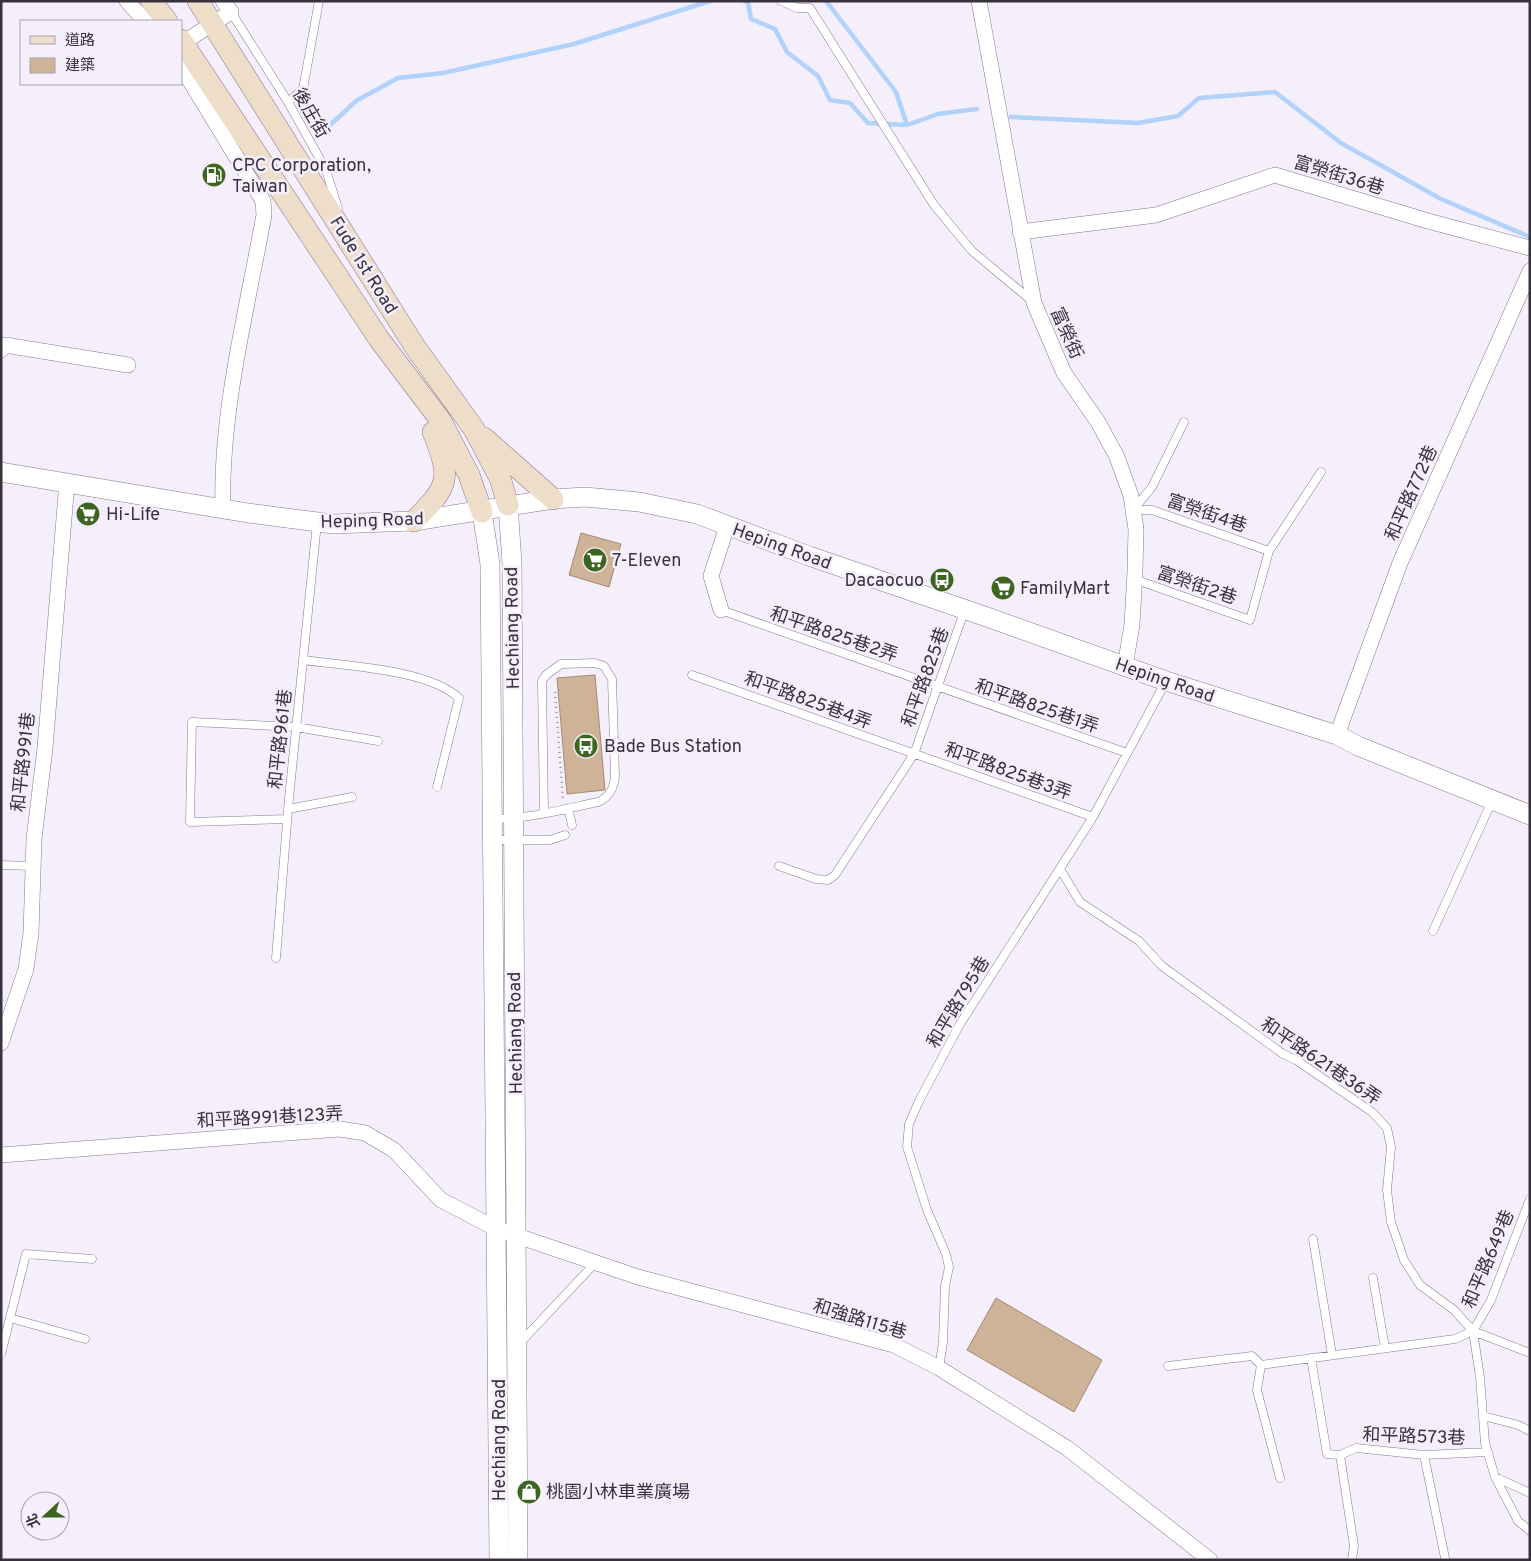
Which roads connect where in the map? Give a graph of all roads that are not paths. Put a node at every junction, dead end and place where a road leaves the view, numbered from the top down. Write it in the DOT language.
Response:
graph roads {
  1 [pos="127,1"];
  2 [pos="151,1"];
  3 [pos="198,1"];
  4 [pos="318,1"];
  5 [pos="780,1"];
  6 [pos="979,1"];
  7 [pos="227,6"];
  8 [pos="144,20"];
  9 [pos="166,20"];
  10 [pos="212,25"];
  11 [pos="182,43"];
  12 [pos="182,68"];
  13 [pos="288,102"];
  14 [pos="1020,232"];
  15 [pos="347,239"];
  16 [pos="1530,248"];
  17 [pos="1530,271"];
  18 [pos="1034,303"];
  19 [pos="379,339"];
  20 [pos="1,350"];
  21 [pos="128,365"];
  22 [pos="1184,422"];
  23 [pos="474,429"];
  24 [pos="1,472"];
  25 [pos="1321,472"];
  26 [pos="67,482"];
  27 [pos="553,499"];
  28 [pos="508,505"];
  29 [pos="223,508"];
  30 [pos="1133,510"];
  31 [pos="482,512"];
  32 [pos="414,521"];
  33 [pos="317,523"];
  34 [pos="728,526"];
  35 [pos="1270,551"];
  36 [pos="1134,579"];
  37 [pos="965,609"];
  38 [pos="720,610"];
  39 [pos="303,660"];
  40 [pos="1125,666"];
  41 [pos="692,675"];
  42 [pos="1166,682"];
  43 [pos="938,686"];
  44 [pos="296,727"];
  45 [pos="1337,735"];
  46 [pos="378,741"];
  47 [pos="1127,753"];
  48 [pos="914,754"];
  49 [pos="438,787"];
  50 [pos="352,797"];
  51 [pos="1493,799"];
  52 [pos="288,809"];
  53 [pos="565,809"];
  54 [pos="544,813"];
  55 [pos="1530,815"];
  56 [pos="1092,817"];
  57 [pos="287,819"];
  58 [pos="493,819"];
  59 [pos="514,819"];
  60 [pos="572,825"];
  61 [pos="564,835"];
  62 [pos="493,840"];
  63 [pos="514,840"];
  64 [pos="1,865"];
  65 [pos="32,866"];
  66 [pos="779,866"];
  67 [pos="1060,869"];
  68 [pos="1433,930"];
  69 [pos="276,958"];
  70 [pos="1,1043"];
  71 [pos="1,1155"];
  72 [pos="1530,1199"];
  73 [pos="507,1231"];
  74 [pos="1313,1239"];
  75 [pos="92,1259"];
  76 [pos="596,1262"];
  77 [pos="1373,1278"];
  78 [pos="10,1318"];
  79 [pos="1474,1331"];
  80 [pos="85,1339"];
  81 [pos="516,1348"];
  82 [pos="1385,1348"];
  83 [pos="1530,1353"];
  84 [pos="1,1354"];
  85 [pos="1332,1355"];
  86 [pos="1311,1358"];
  87 [pos="1261,1365"];
  88 [pos="1168,1366"];
  89 [pos="939,1368"];
  90 [pos="1483,1416"];
  91 [pos="1530,1431"];
  92 [pos="1488,1452"];
  93 [pos="1340,1454"];
  94 [pos="1424,1455"];
  95 [pos="1495,1477"];
  96 [pos="1280,1478"];
  97 [pos="1530,1493"];
  98 [pos="1530,1531"];
  99 [pos="1445,1558"];
  100 [pos="1207,1559"];
  101 [pos="499,1560"];
  102 [pos="518,1560"];
  103 [pos="1352,1560"];
  1 -- 8 [label="street"];
  2 -- 9 [label="main road"];
  3 -- 10 [label="main road, Fude 1st Road"];
  4 -- 13 [label="lane"];
  5 -- 18 [label="lane"];
  6 -- 14 [label="street, 富榮街"];
  7 -- 10 [label="street"];
  7 -- 13 [label="lane, 後庄街"];
  10 -- 11 [label="street"];
  10 -- 15 [label="main road, Fude 1st Road"];
  11 -- 19 [label="main road, Fude 1st Road"];
  12 -- 29 [label="street"];
  13 -- 15 [label="lane, 後庄街"];
  14 -- 16 [label="street, 富榮街36巷"];
  14 -- 18 [label="street, 富榮街"];
  15 -- 23 [label="main road, Fude 1st Road"];
  17 -- 45 [label="street, 和平路772巷"];
  18 -- 30 [label="street, 富榮街"];
  19 -- 31 [label="main road, Fude 1st Road"];
  19 -- 32 [label="main road"];
  20 -- 21 [label="street"];
  22 -- 30 [label="lane"];
  23 -- 27 [label="main road"];
  23 -- 28 [label="main road, Fude 1st Road"];
  24 -- 26 [label="street, Heping Road"];
  25 -- 35 [label="lane"];
  26 -- 29 [label="street, Heping Road"];
  26 -- 65 [label="street, 和平路991巷"];
  27 -- 28 [label="street, Heping Road"];
  27 -- 34 [label="street, Heping Road"];
  28 -- 31 [label="street, Heping Road"];
  28 -- 59 [label="street, Hechiang Road"];
  29 -- 33 [label="street, Heping Road"];
  30 -- 35 [label="lane, 富榮街4巷"];
  30 -- 36 [label="street, 富榮街"];
  31 -- 32 [label="street, Heping Road"];
  31 -- 58 [label="street, Hechiang Road"];
  32 -- 33 [label="street, Heping Road"];
  33 -- 39 [label="lane, 和平路961巷"];
  34 -- 37 [label="street, Heping Road"];
  34 -- 38 [label="street"];
  35 -- 36 [label="lane, 富榮街2巷"];
  36 -- 40 [label="street, 富榮街"];
  37 -- 40 [label="street, Heping Road"];
  37 -- 43 [label="lane, 和平路825巷"];
  38 -- 43 [label="lane, 和平路825巷2弄"];
  39 -- 44 [label="lane, 和平路961巷"];
  39 -- 49 [label="lane"];
  40 -- 42 [label="street, Heping Road"];
  41 -- 48 [label="lane, 和平路825巷4弄"];
  42 -- 45 [label="street, Heping Road"];
  42 -- 47 [label="lane, 和平路795巷"];
  43 -- 47 [label="lane, 和平路825巷1弄"];
  43 -- 48 [label="lane, 和平路825巷"];
  44 -- 46 [label="lane"];
  44 -- 52 [label="lane, 和平路961巷"];
  44 -- 57 [label="lane"];
  45 -- 51 [label="street, Heping Road"];
  47 -- 56 [label="lane, 和平路795巷"];
  48 -- 56 [label="lane, 和平路825巷3弄"];
  48 -- 66 [label="lane, 和平路825巷"];
  50 -- 52 [label="lane"];
  51 -- 55 [label="street, Heping Road"];
  51 -- 68 [label="lane"];
  52 -- 57 [label="lane, 和平路961巷"];
  53 -- 54 [label="lane"];
  53 -- 54 [label="lane"];
  53 -- 60 [label="lane"];
  54 -- 59 [label="lane"];
  56 -- 67 [label="lane, 和平路795巷"];
  57 -- 69 [label="lane, 和平路961巷"];
  58 -- 59 [label="lane"];
  58 -- 62 [label="street, Hechiang Road"];
  59 -- 63 [label="street, Hechiang Road"];
  61 -- 63 [label="lane"];
  62 -- 63 [label="lane"];
  62 -- 73 [label="street, Hechiang Road"];
  63 -- 73 [label="street, Hechiang Road"];
  64 -- 65 [label="lane"];
  65 -- 70 [label="street, 和平路991巷"];
  67 -- 79 [label="lane, 和平路621巷36弄"];
  67 -- 89 [label="lane, 和平路795巷"];
  71 -- 73 [label="street, 和平路991巷123弄"];
  72 -- 79 [label="lane, 和平路649巷"];
  73 -- 76 [label="street, 和強路115巷"];
  73 -- 81 [label="street, Hechiang Road"];
  73 -- 101 [label="street, Hechiang Road"];
  74 -- 85 [label="lane"];
  75 -- 78 [label="lane"];
  76 -- 81 [label="lane"];
  76 -- 89 [label="street, 和強路115巷"];
  77 -- 82 [label="lane"];
  78 -- 80 [label="lane"];
  78 -- 84 [label="lane"];
  79 -- 82 [label="lane"];
  79 -- 83 [label="lane"];
  79 -- 90 [label="lane, 和平路573巷"];
  81 -- 102 [label="street, Hechiang Road"];
  82 -- 85 [label="lane"];
  85 -- 86 [label="lane"];
  86 -- 87 [label="lane"];
  86 -- 93 [label="lane"];
  87 -- 88 [label="lane"];
  87 -- 96 [label="lane"];
  89 -- 100 [label="street, 和強路115巷"];
  90 -- 91 [label="lane"];
  90 -- 92 [label="lane, 和平路573巷"];
  92 -- 94 [label="lane, 和平路573巷"];
  92 -- 95 [label="lane, 和平路573巷"];
  93 -- 94 [label="lane, 和平路573巷"];
  93 -- 103 [label="lane"];
  94 -- 99 [label="lane"];
  95 -- 97 [label="lane"];
  95 -- 98 [label="lane, 和平路573巷"];
}
